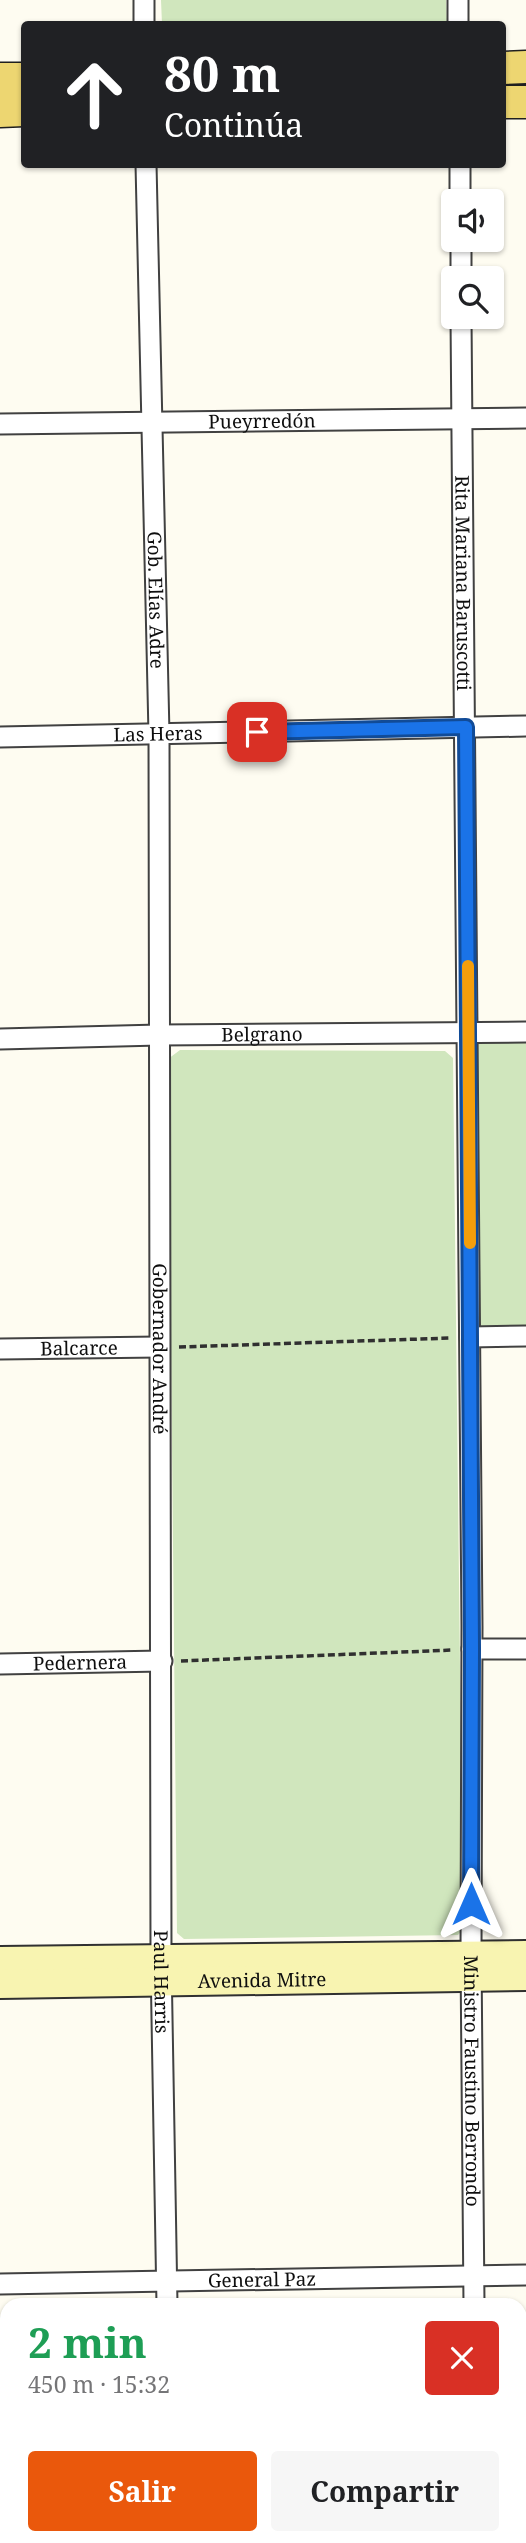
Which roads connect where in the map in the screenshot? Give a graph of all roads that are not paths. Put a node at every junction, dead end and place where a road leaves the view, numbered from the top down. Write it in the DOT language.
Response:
graph roads {
  1 [pos="144,0"];
  2 [pos="458,0"];
  3 [pos="144,21"];
  4 [pos="458,21"];
  5 [pos="526,67"];
  6 [pos="506,68"];
  7 [pos="0,79"];
  8 [pos="21,79"];
  9 [pos="506,102"];
  10 [pos="526,102"];
  11 [pos="21,110"];
  12 [pos="0,111"];
  13 [pos="146,168"];
  14 [pos="460,168"];
  15 [pos="460,189"];
  16 [pos="461,329"];
  17 [pos="526,418"];
  18 [pos="463,420"];
  19 [pos="154,422"];
  20 [pos="0,424"];
  21 [pos="526,726"];
  22 [pos="466,727"];
  23 [pos="159,734"];
  24 [pos="0,737"];
  25 [pos="526,1032"];
  26 [pos="468,1033"];
  27 [pos="159,1035"];
  28 [pos="0,1039"];
  29 [pos="526,1336"];
  30 [pos="470,1337"];
  31 [pos="159,1348"];
  32 [pos="0,1349"];
  33 [pos="472,1649"];
  34 [pos="526,1649"];
  35 [pos="162,1661"];
  36 [pos="0,1664"];
  37 [pos="526,1955"];
  38 [pos="0,1961"];
  39 [pos="471,1966"];
  40 [pos="162,1970"];
  41 [pos="526,1976"];
  42 [pos="0,1984"];
  43 [pos="526,2275"];
  44 [pos="474,2276"];
  45 [pos="167,2280"];
  46 [pos="0,2284"];
  47 [pos="167,2298"];
  48 [pos="474,2298"];
  1 -- 3 [label="street"];
  2 -- 4 [label="street"];
  5 -- 6 [label="main road"];
  7 -- 8 [label="main road"];
  9 -- 10 [label="main road"];
  11 -- 12 [label="main road"];
  13 -- 19 [label="street, Gob. Elías Adre"];
  14 -- 15 [label="street"];
  16 -- 18 [label="street, Rita Mariana Baruscotti"];
  17 -- 18 [label="street, Pueyrredón"];
  18 -- 19 [label="street, Pueyrredón"];
  18 -- 22 [label="street, Rita Mariana Baruscotti"];
  19 -- 20 [label="street, Pueyrredón"];
  19 -- 23 [label="street, Gob. Elías Adre"];
  21 -- 22 [label="street, Las Heras"];
  22 -- 23 [label="street, Las Heras"];
  22 -- 26 [label="street, Rita Mariana Baruscotti"];
  23 -- 24 [label="street, Las Heras"];
  23 -- 27 [label="street, Gob. Elías Adre"];
  25 -- 26 [label="street, Belgrano"];
  26 -- 27 [label="street, Belgrano"];
  26 -- 30 [label="street, Rita Mariana Baruscotti"];
  27 -- 28 [label="street, Belgrano"];
  27 -- 31 [label="street, Gobernador André"];
  29 -- 30 [label="street"];
  30 -- 33 [label="street, Rita Mariana Baruscotti"];
  31 -- 32 [label="street, Balcarce"];
  31 -- 35 [label="street, Gobernador André"];
  33 -- 34 [label="street"];
  33 -- 39 [label="street, Ministro Faustino Berrondo"];
  35 -- 36 [label="street, Pedernera"];
  35 -- 40 [label="street, Paul Harris"];
  37 -- 39 [label="main road, Avenida Mitre"];
  38 -- 40 [label="main road, Avenida Mitre"];
  39 -- 40 [label="main road, Avenida Mitre"];
  39 -- 41 [label="main road, Avenida Mitre"];
  39 -- 44 [label="street, Ministro Faustino Berrondo"];
  40 -- 42 [label="main road, Avenida Mitre"];
  40 -- 45 [label="street, Paul Harris"];
  43 -- 44 [label="street, General Paz"];
  44 -- 45 [label="street, General Paz"];
  44 -- 48 [label="street, Ministro Faustino Berrondo"];
  45 -- 46 [label="street, General Paz"];
  45 -- 47 [label="street, Paul Harris"];
}
